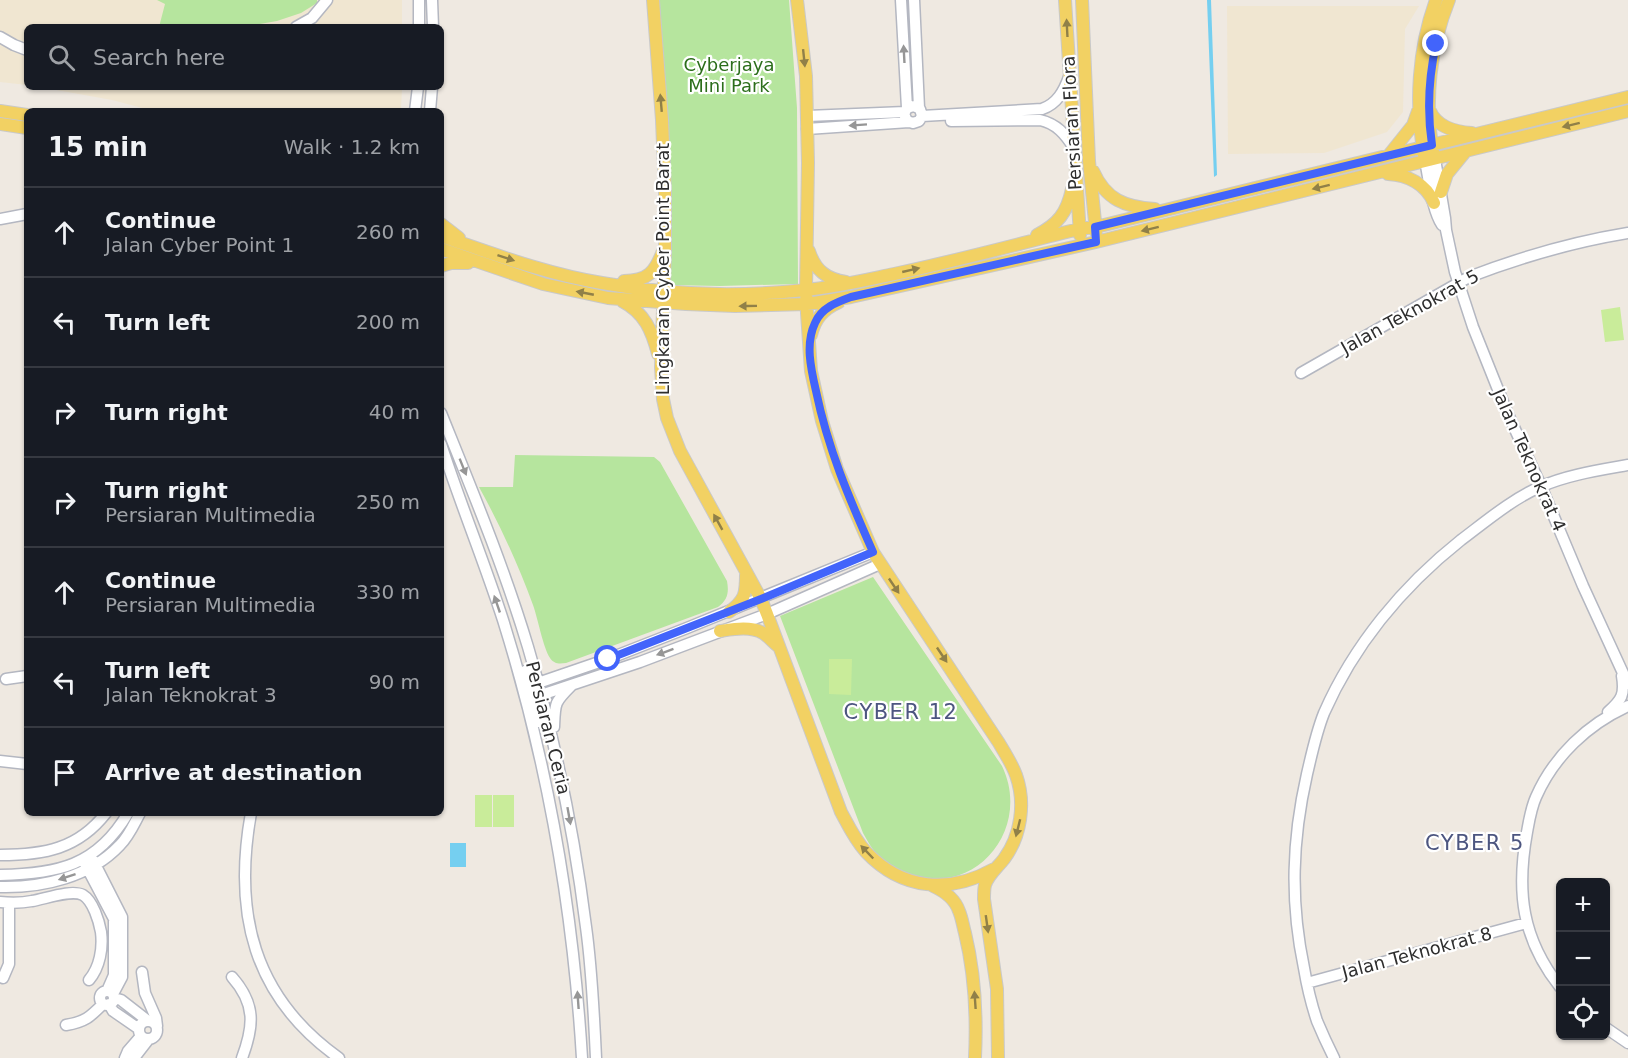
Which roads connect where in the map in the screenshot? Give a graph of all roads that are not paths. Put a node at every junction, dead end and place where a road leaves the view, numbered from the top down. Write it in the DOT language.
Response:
graph roads {
  1 [pos="327,0"];
  2 [pos="419,0"];
  3 [pos="432,0"];
  4 [pos="653,0"];
  5 [pos="797,0"];
  6 [pos="1065,0"];
  7 [pos="1082,0"];
  8 [pos="1436,0"];
  9 [pos="1449,0"];
  10 [pos="902,4"];
  11 [pos="914,4"];
  12 [pos="301,24"];
  13 [pos="419,24"];
  14 [pos="433,24"];
  15 [pos="915,32"];
  16 [pos="903,33"];
  17 [pos="0,37"];
  18 [pos="24,49"];
  19 [pos="1070,75"];
  20 [pos="418,90"];
  21 [pos="432,90"];
  22 [pos="1628,97"];
  23 [pos="415,108"];
  24 [pos="430,108"];
  25 [pos="1425,108"];
  26 [pos="0,111"];
  27 [pos="1628,111"];
  28 [pos="24,115"];
  29 [pos="913,115"];
  30 [pos="807,123"];
  31 [pos="0,124"];
  32 [pos="24,128"];
  33 [pos="1480,133"];
  34 [pos="1427,146"];
  35 [pos="1074,148"];
  36 [pos="1466,151"];
  37 [pos="1389,155"];
  38 [pos="1430,160"];
  39 [pos="1089,161"];
  40 [pos="1075,170"];
  41 [pos="1378,173"];
  42 [pos="1441,192"];
  43 [pos="1434,203"];
  44 [pos="1169,209"];
  45 [pos="24,215"];
  46 [pos="0,219"];
  47 [pos="444,226"];
  48 [pos="1095,227"];
  49 [pos="1079,229"];
  50 [pos="1446,230"];
  51 [pos="1628,233"];
  52 [pos="444,237"];
  53 [pos="807,241"];
  54 [pos="1096,242"];
  55 [pos="666,245"];
  56 [pos="1010,246"];
  57 [pos="1081,246"];
  58 [pos="444,250"];
  59 [pos="484,251"];
  60 [pos="479,263"];
  61 [pos="444,266"];
  62 [pos="531,266"];
  63 [pos="854,282"];
  64 [pos="1458,282"];
  65 [pos="806,290"];
  66 [pos="664,297"];
  67 [pos="851,297"];
  68 [pos="618,299"];
  69 [pos="807,304"];
  70 [pos="809,345"];
  71 [pos="661,367"];
  72 [pos="1301,373"];
  73 [pos="444,421"];
  74 [pos="444,454"];
  75 [pos="1628,465"];
  76 [pos="1541,486"];
  77 [pos="873,552"];
  78 [pos="880,564"];
  79 [pos="746,573"];
  80 [pos="761,599"];
  81 [pos="729,612"];
  82 [pos="767,614"];
  83 [pos="720,632"];
  84 [pos="507,634"];
  85 [pos="527,646"];
  86 [pos="781,649"];
  87 [pos="1620,667"];
  88 [pos="563,674"];
  89 [pos="24,676"];
  90 [pos="1628,678"];
  91 [pos="6,679"];
  92 [pos="573,683"];
  93 [pos="1628,684"];
  94 [pos="537,690"];
  95 [pos="1628,706"];
  96 [pos="1590,729"];
  97 [pos="552,738"];
  98 [pos="540,751"];
  99 [pos="0,761"];
  100 [pos="24,764"];
  101 [pos="103,816"];
  102 [pos="126,816"];
  103 [pos="138,816"];
  104 [pos="250,816"];
  105 [pos="0,855"];
  106 [pos="89,862"];
  107 [pos="995,868"];
  108 [pos="0,875"];
  109 [pos="929,884"];
  110 [pos="0,886"];
  111 [pos="4,903"];
  112 [pos="1526,923"];
  113 [pos="142,972"];
  114 [pos="232,977"];
  115 [pos="3,978"];
  116 [pos="89,980"];
  117 [pos="1307,983"];
  118 [pos="1559,986"];
  119 [pos="109,998"];
  120 [pos="152,1024"];
  121 [pos="66,1025"];
  122 [pos="1610,1031"];
  123 [pos="143,1035"];
  124 [pos="1628,1043"];
  125 [pos="597,1056"];
  126 [pos="581,1057"];
  127 [pos="125,1058"];
  128 [pos="134,1058"];
  129 [pos="242,1058"];
  130 [pos="339,1058"];
  131 [pos="975,1058"];
  132 [pos="998,1058"];
  133 [pos="1334,1058"];
  1 -- 12 [label="street"];
  2 -- 13 [label="street"];
  3 -- 14 [label="street"];
  55 -- 4 [label="main road, Lingkaran Cyber Point Barat, one-way"];
  5 -- 30 [label="main road, one-way"];
  19 -- 6 [label="main road, Persiaran Flora, one-way"];
  7 -- 39 [label="main road, Persiaran Flora"];
  8 -- 25 [label="main road"];
  9 -- 25 [label="main road"];
  10 -- 11 [label="street"];
  10 -- 16 [label="street"];
  11 -- 15 [label="street"];
  15 -- 16 [label="street"];
  15 -- 29 [label="street"];
  29 -- 16 [label="street, one-way"];
  17 -- 18 [label="street"];
  19 -- 29 [label="street"];
  19 -- 35 [label="main road, Persiaran Flora"];
  20 -- 23 [label="street"];
  21 -- 24 [label="street"];
  22 -- 33 [label="main road"];
  25 -- 33 [label="main road"];
  25 -- 34 [label="main road"];
  25 -- 37 [label="main road"];
  26 -- 28 [label="main road"];
  27 -- 36 [label="main road, one-way"];
  29 -- 30 [label="street"];
  29 -- 35 [label="street"];
  30 -- 53 [label="main road"];
  31 -- 32 [label="main road"];
  33 -- 34 [label="main road"];
  34 -- 37 [label="main road"];
  34 -- 38 [label="main road"];
  35 -- 40 [label="main road, Persiaran Flora"];
  36 -- 38 [label="main road"];
  36 -- 42 [label="main road"];
  37 -- 44 [label="main road"];
  38 -- 41 [label="main road"];
  38 -- 42 [label="street, Jalan Teknokrat 4"];
  38 -- 43 [label="street, Jalan Teknokrat 4"];
  39 -- 44 [label="main road"];
  39 -- 48 [label="main road, Persiaran Flora"];
  40 -- 49 [label="main road, Persiaran Flora"];
  40 -- 56 [label="main road"];
  41 -- 43 [label="main road"];
  41 -- 54 [label="main road, one-way"];
  42 -- 50 [label="street, Jalan Teknokrat 4"];
  43 -- 50 [label="street, Jalan Teknokrat 4"];
  44 -- 48 [label="main road"];
  45 -- 46 [label="street"];
  47 -- 59 [label="main road"];
  48 -- 49 [label="main road"];
  48 -- 54 [label="main road, Persiaran Flora"];
  49 -- 56 [label="main road"];
  49 -- 57 [label="main road, Persiaran Flora"];
  50 -- 64 [label="street, Jalan Teknokrat 4"];
  51 -- 64 [label="street, Jalan Teknokrat 5"];
  52 -- 59 [label="main road"];
  53 -- 63 [label="main road"];
  53 -- 65 [label="main road"];
  54 -- 57 [label="main road"];
  55 -- 62 [label="main road"];
  55 -- 66 [label="main road, Lingkaran Cyber Point Barat"];
  63 -- 56 [label="main road, one-way"];
  57 -- 67 [label="main road"];
  58 -- 60 [label="main road"];
  59 -- 62 [label="main road, one-way"];
  60 -- 61 [label="main road"];
  68 -- 60 [label="main road, one-way"];
  62 -- 66 [label="main road"];
  63 -- 65 [label="main road"];
  64 -- 72 [label="street, Jalan Teknokrat 5"];
  64 -- 76 [label="street, Jalan Teknokrat 4"];
  65 -- 66 [label="main road"];
  65 -- 69 [label="main road"];
  66 -- 68 [label="main road"];
  69 -- 66 [label="main road, one-way"];
  66 -- 71 [label="main road, Lingkaran Cyber Point Barat"];
  67 -- 69 [label="main road"];
  67 -- 70 [label="main road"];
  68 -- 71 [label="main road"];
  69 -- 70 [label="main road"];
  70 -- 77 [label="main road"];
  79 -- 71 [label="main road, Lingkaran Cyber Point Barat, one-way"];
  73 -- 85 [label="street, Persiaran Ceria, one-way"];
  84 -- 74 [label="street, Persiaran Ceria, one-way"];
  75 -- 76 [label="street"];
  76 -- 87 [label="street, Jalan Teknokrat 4"];
  76 -- 117 [label="street"];
  77 -- 78 [label="main road"];
  77 -- 80 [label="street"];
  78 -- 82 [label="street"];
  78 -- 107 [label="main road, one-way"];
  79 -- 80 [label="main road, Lingkaran Cyber Point Barat"];
  79 -- 81 [label="main road"];
  80 -- 81 [label="street"];
  80 -- 82 [label="main road, Lingkaran Cyber Point Barat"];
  81 -- 88 [label="street"];
  82 -- 83 [label="street"];
  82 -- 86 [label="main road, Lingkaran Cyber Point Barat"];
  83 -- 86 [label="main road"];
  83 -- 92 [label="street, one-way"];
  84 -- 94 [label="street"];
  84 -- 98 [label="street, Persiaran Ceria"];
  85 -- 88 [label="street"];
  85 -- 94 [label="street, Persiaran Ceria"];
  109 -- 86 [label="main road, Lingkaran Cyber Point Barat, one-way"];
  87 -- 90 [label="street"];
  87 -- 93 [label="street, Jalan Teknokrat 4"];
  87 -- 96 [label="street"];
  88 -- 94 [label="street"];
  89 -- 91 [label="street"];
  92 -- 94 [label="street"];
  92 -- 97 [label="street"];
  94 -- 97 [label="street, Persiaran Ceria"];
  94 -- 98 [label="street"];
  95 -- 96 [label="street"];
  96 -- 112 [label="street"];
  97 -- 125 [label="street, Persiaran Ceria, one-way"];
  126 -- 98 [label="street, Persiaran Ceria, one-way"];
  99 -- 100 [label="street"];
  101 -- 105 [label="street"];
  102 -- 106 [label="street"];
  103 -- 106 [label="street"];
  104 -- 130 [label="street"];
  106 -- 108 [label="street"];
  106 -- 110 [label="street, one-way"];
  106 -- 119 [label="street"];
  107 -- 109 [label="main road"];
  107 -- 132 [label="main road, one-way"];
  131 -- 109 [label="main road, one-way"];
  111 -- 115 [label="street"];
  111 -- 116 [label="street"];
  112 -- 117 [label="street, Jalan Teknokrat 8"];
  112 -- 118 [label="street"];
  113 -- 120 [label="street"];
  114 -- 129 [label="street"];
  117 -- 133 [label="street"];
  119 -- 120 [label="street"];
  119 -- 121 [label="street"];
  119 -- 123 [label="street"];
  120 -- 123 [label="street"];
  120 -- 123 [label="street"];
  122 -- 124 [label="street"];
  123 -- 127 [label="street"];
  123 -- 128 [label="street"];
}
